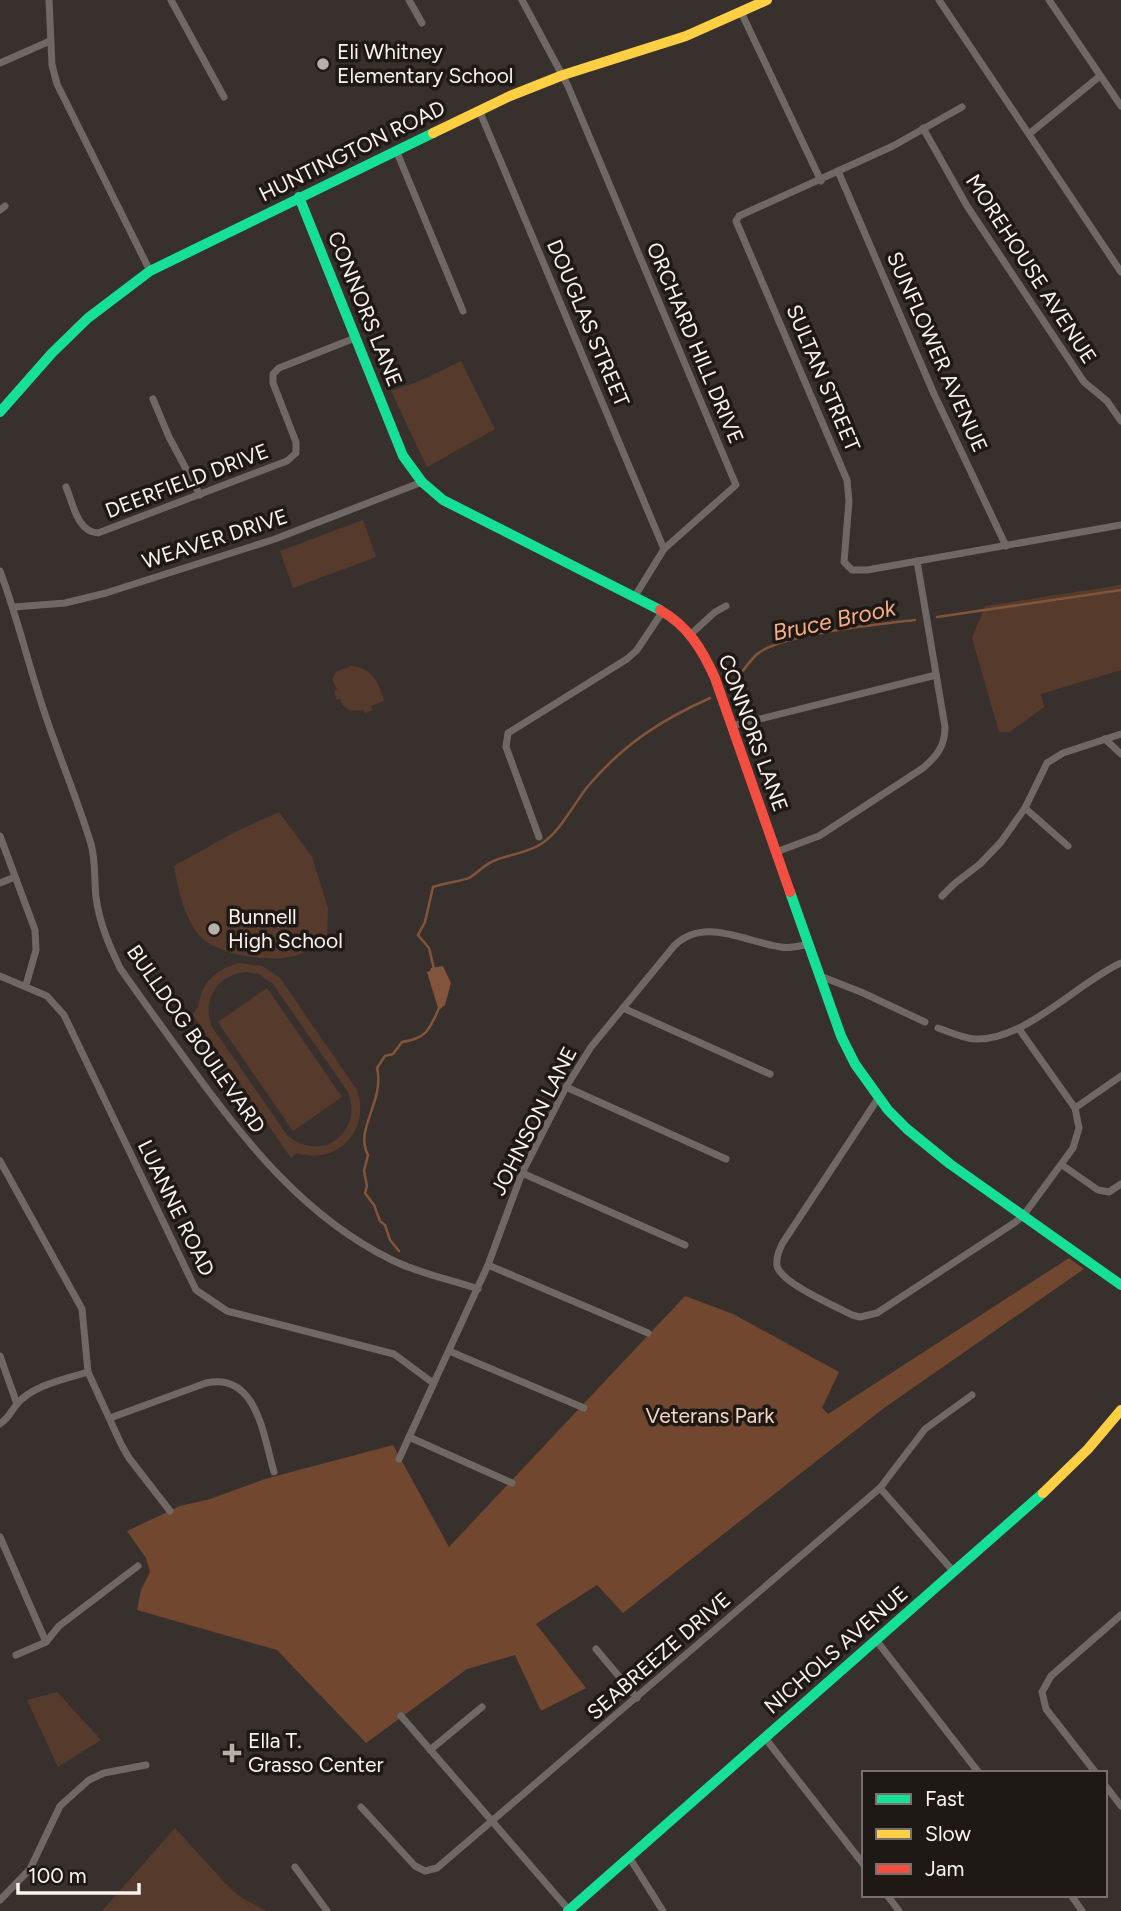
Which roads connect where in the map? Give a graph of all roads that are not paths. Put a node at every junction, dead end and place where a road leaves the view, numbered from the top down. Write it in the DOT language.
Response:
graph roads {
  1 [pos="49,0"];
  2 [pos="171,0"];
  3 [pos="409,0"];
  4 [pos="522,0"];
  5 [pos="767,0"];
  6 [pos="939,0"];
  7 [pos="1049,0"];
  8 [pos="741,12"];
  9 [pos="422,23"];
  10 [pos="50,41"];
  11 [pos="0,63"];
  12 [pos="563,75"];
  13 [pos="1100,76"];
  14 [pos="224,97"];
  15 [pos="1121,106"];
  16 [pos="962,107"];
  17 [pos="479,110"];
  18 [pos="923,128"];
  19 [pos="1029,134"];
  20 [pos="396,150"];
  21 [pos="838,171"];
  22 [pos="821,181"];
  23 [pos="299,197"];
  24 [pos="150,271"];
  25 [pos="1121,272"];
  26 [pos="463,310"];
  27 [pos="355,338"];
  28 [pos="153,400"];
  29 [pos="0,412"];
  30 [pos="1121,421"];
  31 [pos="422,482"];
  32 [pos="66,487"];
  33 [pos="200,495"];
  34 [pos="1121,525"];
  35 [pos="1006,546"];
  36 [pos="664,549"];
  37 [pos="917,561"];
  38 [pos="0,571"];
  39 [pos="635,596"];
  40 [pos="726,606"];
  41 [pos="14,607"];
  42 [pos="663,611"];
  43 [pos="691,634"];
  44 [pos="936,676"];
  45 [pos="732,726"];
  46 [pos="1121,734"];
  47 [pos="1105,740"];
  48 [pos="1121,754"];
  49 [pos="1025,808"];
  50 [pos="0,836"];
  51 [pos="539,837"];
  52 [pos="1068,846"];
  53 [pos="776,852"];
  54 [pos="15,877"];
  55 [pos="0,883"];
  56 [pos="942,896"];
  57 [pos="809,944"];
  58 [pos="1121,962"];
  59 [pos="0,976"];
  60 [pos="820,976"];
  61 [pos="26,985"];
  62 [pos="623,1007"];
  63 [pos="925,1021"];
  64 [pos="938,1028"];
  65 [pos="1018,1029"];
  66 [pos="770,1074"];
  67 [pos="1121,1076"];
  68 [pos="566,1087"];
  69 [pos="877,1100"];
  70 [pos="1075,1108"];
  71 [pos="726,1159"];
  72 [pos="0,1161"];
  73 [pos="1062,1165"];
  74 [pos="522,1173"];
  75 [pos="1121,1184"];
  76 [pos="1023,1216"];
  77 [pos="685,1245"];
  78 [pos="488,1265"];
  79 [pos="1121,1285"];
  80 [pos="478,1289"];
  81 [pos="648,1333"];
  82 [pos="449,1351"];
  83 [pos="0,1356"];
  84 [pos="88,1372"];
  85 [pos="433,1383"];
  86 [pos="972,1395"];
  87 [pos="18,1404"];
  88 [pos="584,1408"];
  89 [pos="1121,1410"];
  90 [pos="110,1418"];
  91 [pos="0,1424"];
  92 [pos="409,1437"];
  93 [pos="399,1460"];
  94 [pos="274,1472"];
  95 [pos="512,1483"];
  96 [pos="880,1488"];
  97 [pos="170,1511"];
  98 [pos="0,1537"];
  99 [pos="138,1566"];
  100 [pos="954,1572"];
  101 [pos="1121,1615"];
  102 [pos="876,1640"];
  103 [pos="46,1642"];
  104 [pos="596,1649"];
  105 [pos="16,1655"];
  106 [pos="637,1698"];
  107 [pos="482,1707"];
  108 [pos="401,1716"];
  109 [pos="765,1738"];
  110 [pos="430,1750"];
  111 [pos="146,1766"];
  112 [pos="977,1771"];
  113 [pos="1094,1771"];
  114 [pos="1107,1788"];
  115 [pos="1121,1806"];
  116 [pos="361,1807"];
  117 [pos="492,1822"];
  118 [pos="629,1857"];
  119 [pos="862,1863"];
  120 [pos="295,1867"];
  121 [pos="0,1900"];
  122 [pos="327,1911"];
  123 [pos="568,1911"];
  124 [pos="663,1911"];
  1 -- 10 [label="street"];
  2 -- 14 [label="street"];
  3 -- 9 [label="street"];
  4 -- 12 [label="street"];
  5 -- 8 [label="main road, HUNTINGTON ROAD"];
  6 -- 19 [label="street"];
  7 -- 13 [label="street"];
  8 -- 12 [label="main road, HUNTINGTON ROAD"];
  8 -- 22 [label="street"];
  10 -- 11 [label="street"];
  10 -- 24 [label="street"];
  12 -- 17 [label="main road, HUNTINGTON ROAD"];
  12 -- 36 [label="street, ORCHARD HILL DRIVE"];
  13 -- 15 [label="street"];
  13 -- 19 [label="street"];
  16 -- 18 [label="street"];
  17 -- 20 [label="main road, HUNTINGTON ROAD"];
  17 -- 36 [label="street, DOUGLAS STREET"];
  18 -- 21 [label="street"];
  18 -- 30 [label="street, MOREHOUSE AVENUE"];
  19 -- 25 [label="street"];
  20 -- 23 [label="main road, HUNTINGTON ROAD"];
  20 -- 26 [label="street"];
  21 -- 22 [label="street"];
  21 -- 35 [label="street, SUNFLOWER AVENUE"];
  22 -- 37 [label="street, SULTAN STREET"];
  23 -- 24 [label="main road, HUNTINGTON ROAD"];
  23 -- 27 [label="main road, CONNORS LANE"];
  24 -- 29 [label="main road, HUNTINGTON ROAD"];
  27 -- 31 [label="main road, CONNORS LANE"];
  27 -- 33 [label="street, DEERFIELD DRIVE"];
  28 -- 33 [label="street"];
  31 -- 39 [label="main road, CONNORS LANE"];
  31 -- 41 [label="street, WEAVER DRIVE"];
  32 -- 33 [label="street, DEERFIELD DRIVE"];
  34 -- 35 [label="street"];
  35 -- 37 [label="street"];
  36 -- 39 [label="street, ORCHARD HILL DRIVE"];
  37 -- 44 [label="street"];
  38 -- 41 [label="street, BULLDOG BOULEVARD"];
  39 -- 42 [label="main road, CONNORS LANE"];
  40 -- 43 [label="street"];
  41 -- 80 [label="street, BULLDOG BOULEVARD"];
  42 -- 43 [label="main road, CONNORS LANE"];
  42 -- 51 [label="street"];
  43 -- 45 [label="main road, CONNORS LANE"];
  44 -- 45 [label="street"];
  44 -- 53 [label="street"];
  45 -- 53 [label="main road, CONNORS LANE"];
  46 -- 47 [label="street"];
  47 -- 48 [label="street"];
  47 -- 49 [label="street"];
  49 -- 52 [label="street"];
  49 -- 56 [label="street"];
  50 -- 54 [label="street"];
  53 -- 57 [label="main road, CONNORS LANE"];
  54 -- 55 [label="street"];
  54 -- 61 [label="street"];
  57 -- 60 [label="main road, CONNORS LANE"];
  57 -- 62 [label="street, JOHNSON LANE"];
  58 -- 65 [label="street"];
  59 -- 61 [label="street, LUANNE ROAD"];
  60 -- 63 [label="street"];
  60 -- 69 [label="main road, CONNORS LANE"];
  61 -- 85 [label="street, LUANNE ROAD"];
  62 -- 66 [label="street"];
  62 -- 68 [label="street, JOHNSON LANE"];
  64 -- 65 [label="street"];
  65 -- 70 [label="street"];
  67 -- 70 [label="street"];
  68 -- 71 [label="street"];
  68 -- 74 [label="street, JOHNSON LANE"];
  69 -- 76 [label="main road, CONNORS LANE"];
  69 -- 76 [label="street"];
  70 -- 73 [label="street"];
  72 -- 84 [label="street"];
  73 -- 75 [label="street"];
  73 -- 76 [label="street"];
  74 -- 77 [label="street"];
  74 -- 78 [label="street, JOHNSON LANE"];
  76 -- 79 [label="main road, CONNORS LANE"];
  78 -- 80 [label="street, JOHNSON LANE"];
  78 -- 81 [label="street"];
  80 -- 82 [label="street, JOHNSON LANE"];
  82 -- 85 [label="street, JOHNSON LANE"];
  82 -- 88 [label="street"];
  83 -- 87 [label="street"];
  84 -- 87 [label="street"];
  84 -- 90 [label="street"];
  85 -- 92 [label="street, JOHNSON LANE"];
  86 -- 96 [label="street, SEABREEZE DRIVE"];
  87 -- 91 [label="street"];
  89 -- 100 [label="main road, NICHOLS AVENUE"];
  90 -- 94 [label="street"];
  90 -- 97 [label="street"];
  92 -- 93 [label="street, JOHNSON LANE"];
  92 -- 95 [label="street"];
  96 -- 100 [label="street"];
  96 -- 106 [label="street, SEABREEZE DRIVE"];
  98 -- 103 [label="street"];
  99 -- 103 [label="street"];
  100 -- 102 [label="main road, NICHOLS AVENUE"];
  101 -- 113 [label="street"];
  102 -- 109 [label="main road, NICHOLS AVENUE"];
  102 -- 112 [label="street"];
  103 -- 105 [label="street"];
  104 -- 106 [label="street"];
  106 -- 117 [label="street, SEABREEZE DRIVE"];
  107 -- 110 [label="street"];
  108 -- 110 [label="street"];
  109 -- 118 [label="main road, NICHOLS AVENUE"];
  109 -- 119 [label="street"];
  110 -- 117 [label="street"];
  111 -- 121 [label="street"];
  114 -- 115 [label="street"];
  116 -- 117 [label="street, SEABREEZE DRIVE"];
  117 -- 123 [label="street"];
  118 -- 123 [label="main road, NICHOLS AVENUE"];
  118 -- 124 [label="street"];
  120 -- 122 [label="street"];
}
